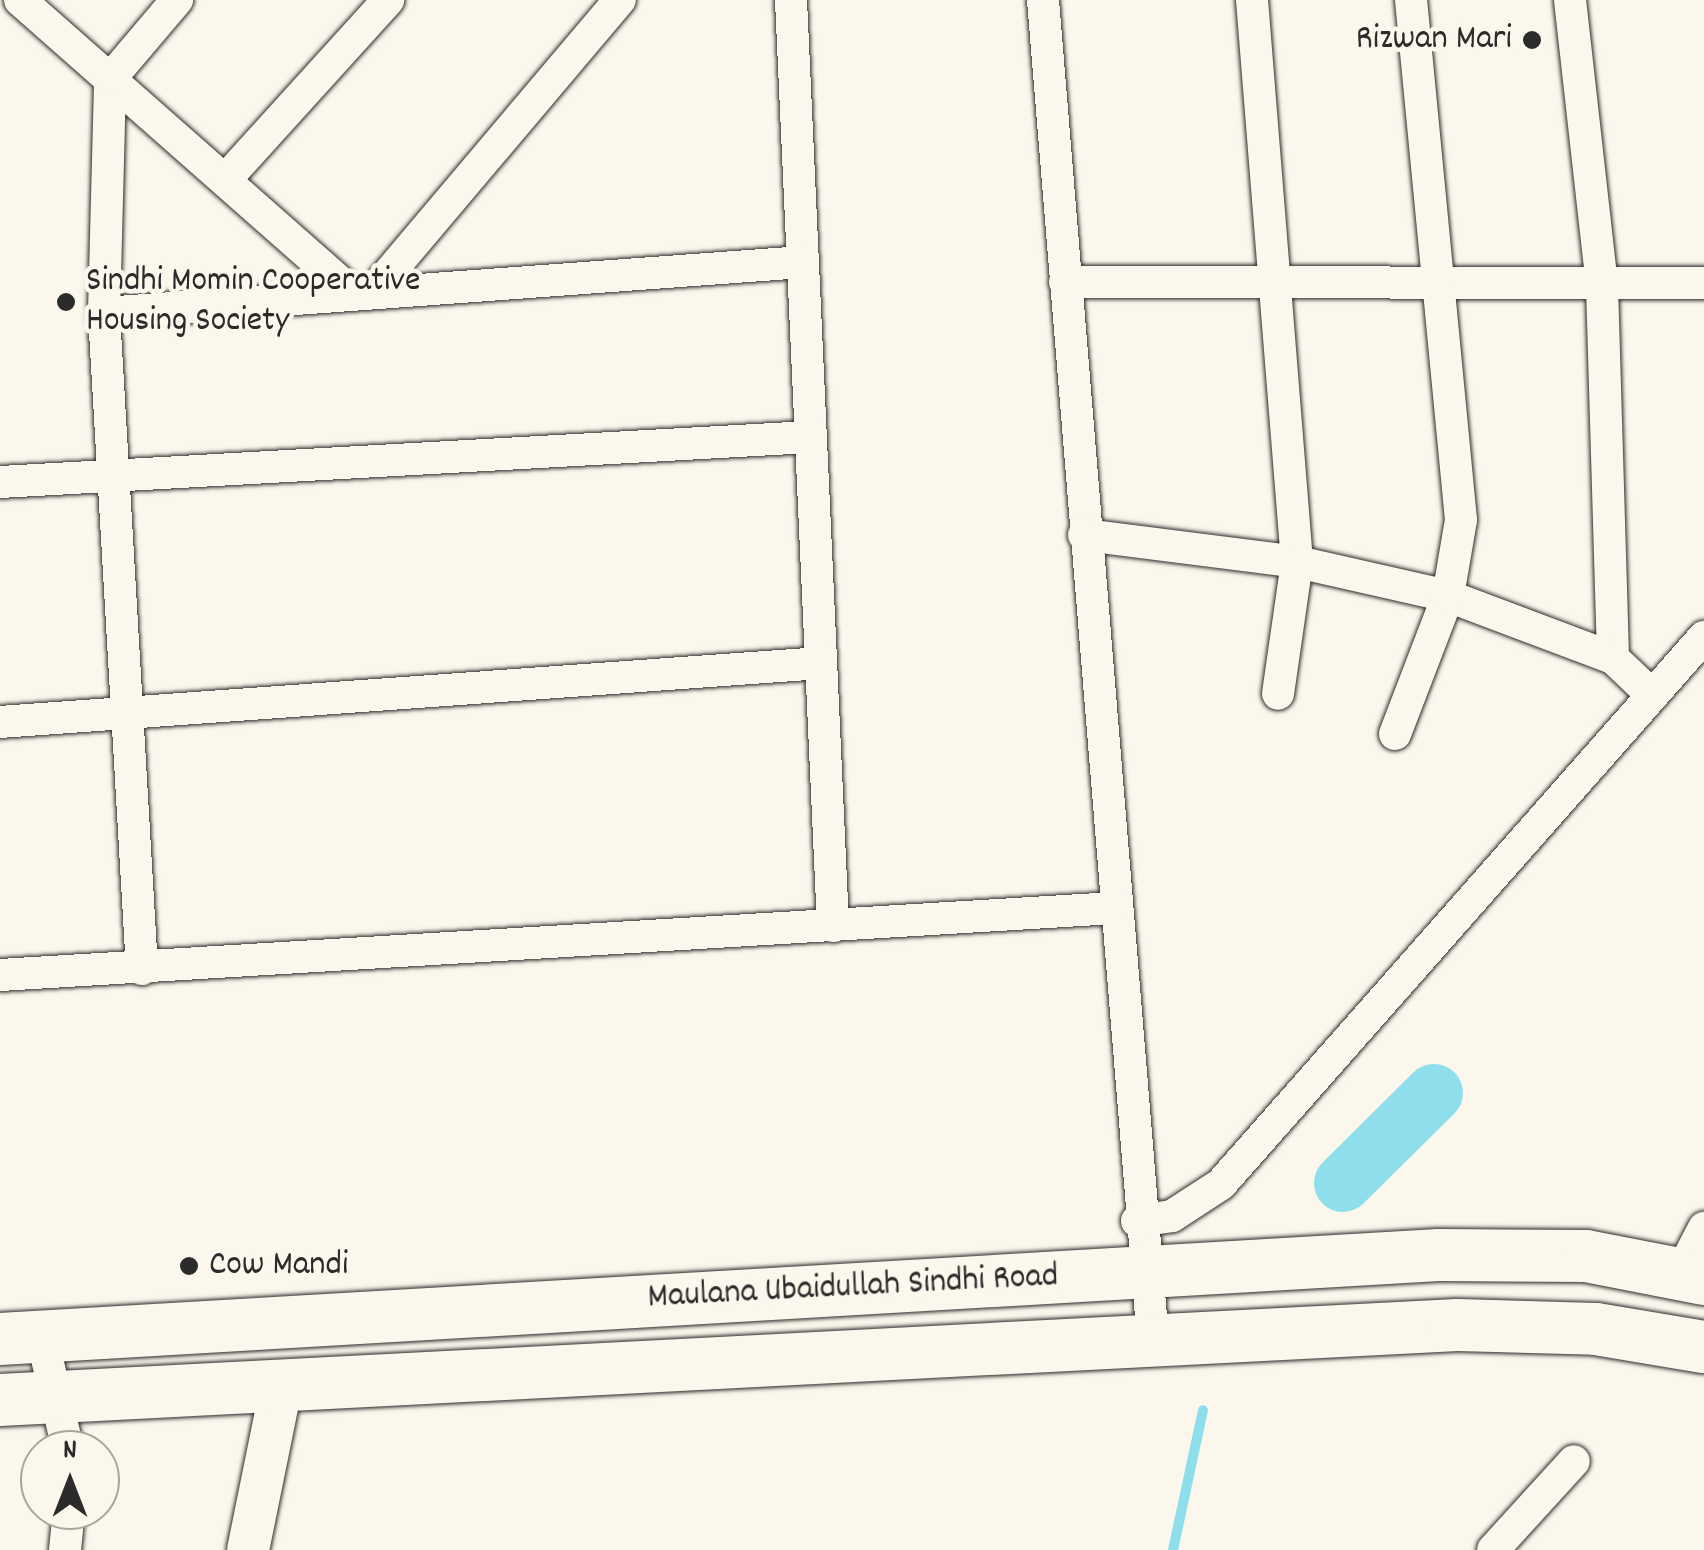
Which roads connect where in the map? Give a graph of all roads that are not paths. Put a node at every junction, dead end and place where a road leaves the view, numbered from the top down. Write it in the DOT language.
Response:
graph roads {
  1 [pos="20,0"];
  2 [pos="177,0"];
  3 [pos="388,0"];
  4 [pos="620,0"];
  5 [pos="791,0"];
  6 [pos="1043,0"];
  7 [pos="1252,0"];
  8 [pos="1412,0"];
  9 [pos="1570,0"];
  10 [pos="110,79"];
  11 [pos="225,180"];
  12 [pos="803,262"];
  13 [pos="1438,279"];
  14 [pos="1281,280"];
  15 [pos="1065,282"];
  16 [pos="1704,283"];
  17 [pos="1602,286"];
  18 [pos="363,294"];
  19 [pos="104,313"];
  20 [pos="811,436"];
  21 [pos="113,476"];
  22 [pos="0,482"];
  23 [pos="1084,535"];
  24 [pos="1297,562"];
  25 [pos="1448,596"];
  26 [pos="1703,639"];
  27 [pos="1612,658"];
  28 [pos="821,662"];
  29 [pos="1278,694"];
  30 [pos="1652,696"];
  31 [pos="128,713"];
  32 [pos="0,722"];
  33 [pos="1395,734"];
  34 [pos="1113,908"];
  35 [pos="833,926"];
  36 [pos="142,969"];
  37 [pos="0,975"];
  38 [pos="1138,1246"];
  39 [pos="1696,1260"];
  40 [pos="21,1338"];
  41 [pos="1153,1342"];
  42 [pos="1704,1347"];
  43 [pos="282,1383"];
  44 [pos="56,1397"];
  45 [pos="0,1400"];
  46 [pos="63,1430"];
  47 [pos="1574,1461"];
  48 [pos="248,1550"];
  49 [pos="1493,1550"];
  1 -- 10 [label="street"];
  2 -- 10 [label="street"];
  3 -- 11 [label="street"];
  4 -- 18 [label="street"];
  5 -- 12 [label="street"];
  6 -- 15 [label="street"];
  7 -- 14 [label="street"];
  8 -- 13 [label="street"];
  9 -- 17 [label="street"];
  10 -- 11 [label="street"];
  10 -- 19 [label="street"];
  11 -- 18 [label="street"];
  12 -- 18 [label="street"];
  12 -- 20 [label="street"];
  13 -- 14 [label="street"];
  13 -- 17 [label="street"];
  13 -- 25 [label="street"];
  14 -- 15 [label="street"];
  14 -- 24 [label="street"];
  15 -- 23 [label="street"];
  16 -- 17 [label="street"];
  17 -- 27 [label="street"];
  18 -- 19 [label="street"];
  19 -- 21 [label="street"];
  20 -- 21 [label="street"];
  20 -- 28 [label="street"];
  21 -- 22 [label="street"];
  21 -- 31 [label="street"];
  23 -- 24 [label="street"];
  23 -- 34 [label="street"];
  24 -- 25 [label="street"];
  24 -- 29 [label="street"];
  25 -- 27 [label="street"];
  25 -- 33 [label="street"];
  26 -- 30 [label="street"];
  27 -- 30 [label="street"];
  28 -- 31 [label="street"];
  28 -- 35 [label="street"];
  30 -- 38 [label="street"];
  31 -- 32 [label="street"];
  31 -- 36 [label="street"];
  34 -- 35 [label="street"];
  34 -- 38 [label="street"];
  35 -- 36 [label="street"];
  36 -- 37 [label="street"];
  38 -- 39 [label="main road, Maulana Ubaidullah Sindhi Road"];
  38 -- 40 [label="main road, Maulana Ubaidullah Sindhi Road"];
  38 -- 41 [label="street"];
  40 -- 44 [label="street"];
  41 -- 42 [label="main road, Maulana Ubaidullah Sindhi Road"];
  41 -- 43 [label="main road, Maulana Ubaidullah Sindhi Road"];
  43 -- 44 [label="main road, Maulana Ubaidullah Sindhi Road"];
  43 -- 48 [label="street"];
  44 -- 45 [label="main road, Maulana Ubaidullah Sindhi Road"];
  44 -- 46 [label="street"];
  47 -- 49 [label="street"];
}
